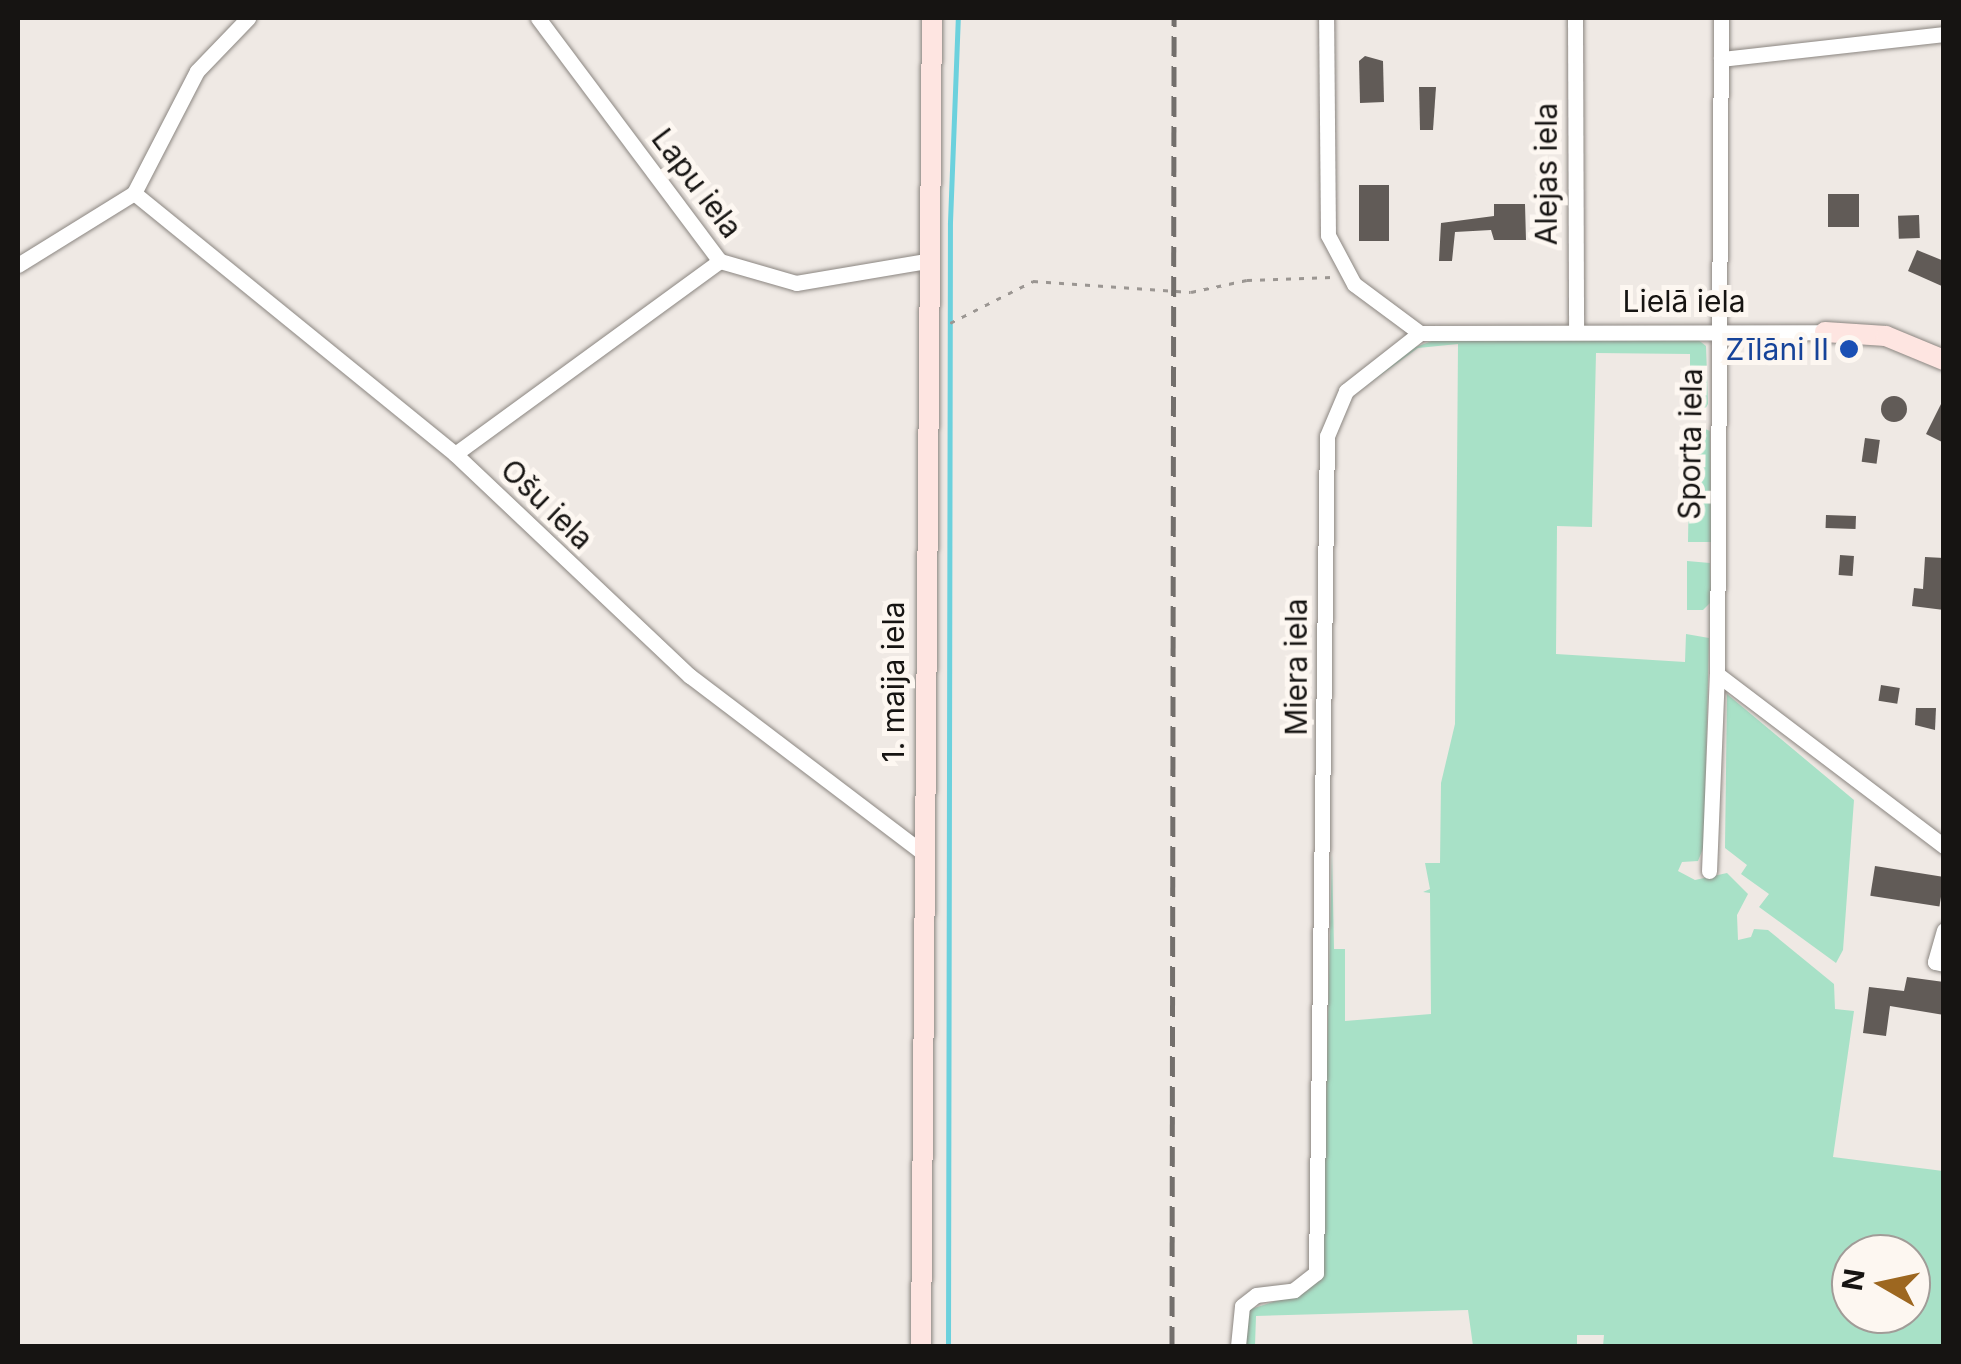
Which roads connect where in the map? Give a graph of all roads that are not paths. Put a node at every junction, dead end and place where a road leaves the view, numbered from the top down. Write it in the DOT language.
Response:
graph roads {
  1 [pos="248,18"];
  2 [pos="538,18"];
  3 [pos="932,18"];
  4 [pos="1326,18"];
  5 [pos="1575,18"];
  6 [pos="1721,18"];
  7 [pos="1944,34"];
  8 [pos="1721,59"];
  9 [pos="134,194"];
  10 [pos="720,261"];
  11 [pos="926,261"];
  12 [pos="18,265"];
  13 [pos="1576,330"];
  14 [pos="1721,331"];
  15 [pos="1825,332"];
  16 [pos="1420,334"];
  17 [pos="1944,360"];
  18 [pos="455,454"];
  19 [pos="1717,674"];
  20 [pos="1944,846"];
  21 [pos="922,852"];
  22 [pos="1709,870"];
  23 [pos="1944,930"];
  24 [pos="1944,964"];
  25 [pos="921,1346"];
  26 [pos="1238,1346"];
  1 -- 9 [label="street"];
  2 -- 10 [label="street, Lapu iela"];
  3 -- 11 [label="street, 1. maija iela"];
  4 -- 16 [label="street"];
  5 -- 13 [label="street, Alejas iela"];
  6 -- 8 [label="street, Sporta iela"];
  7 -- 8 [label="street"];
  8 -- 14 [label="street, Sporta iela"];
  9 -- 12 [label="street"];
  9 -- 18 [label="street, Ošu iela"];
  10 -- 11 [label="street, Lapu iela"];
  10 -- 18 [label="street"];
  11 -- 21 [label="street, 1. maija iela"];
  13 -- 14 [label="street, Lielā iela"];
  13 -- 16 [label="street, Lielā iela"];
  14 -- 15 [label="street, Lielā iela"];
  14 -- 19 [label="street, Sporta iela"];
  15 -- 17 [label="street, Lielā iela"];
  16 -- 26 [label="street, Miera iela"];
  18 -- 21 [label="street, Ošu iela"];
  19 -- 20 [label="street"];
  19 -- 22 [label="street, Sporta iela"];
  21 -- 25 [label="street, 1. maija iela"];
  23 -- 24 [label="street"];
}
